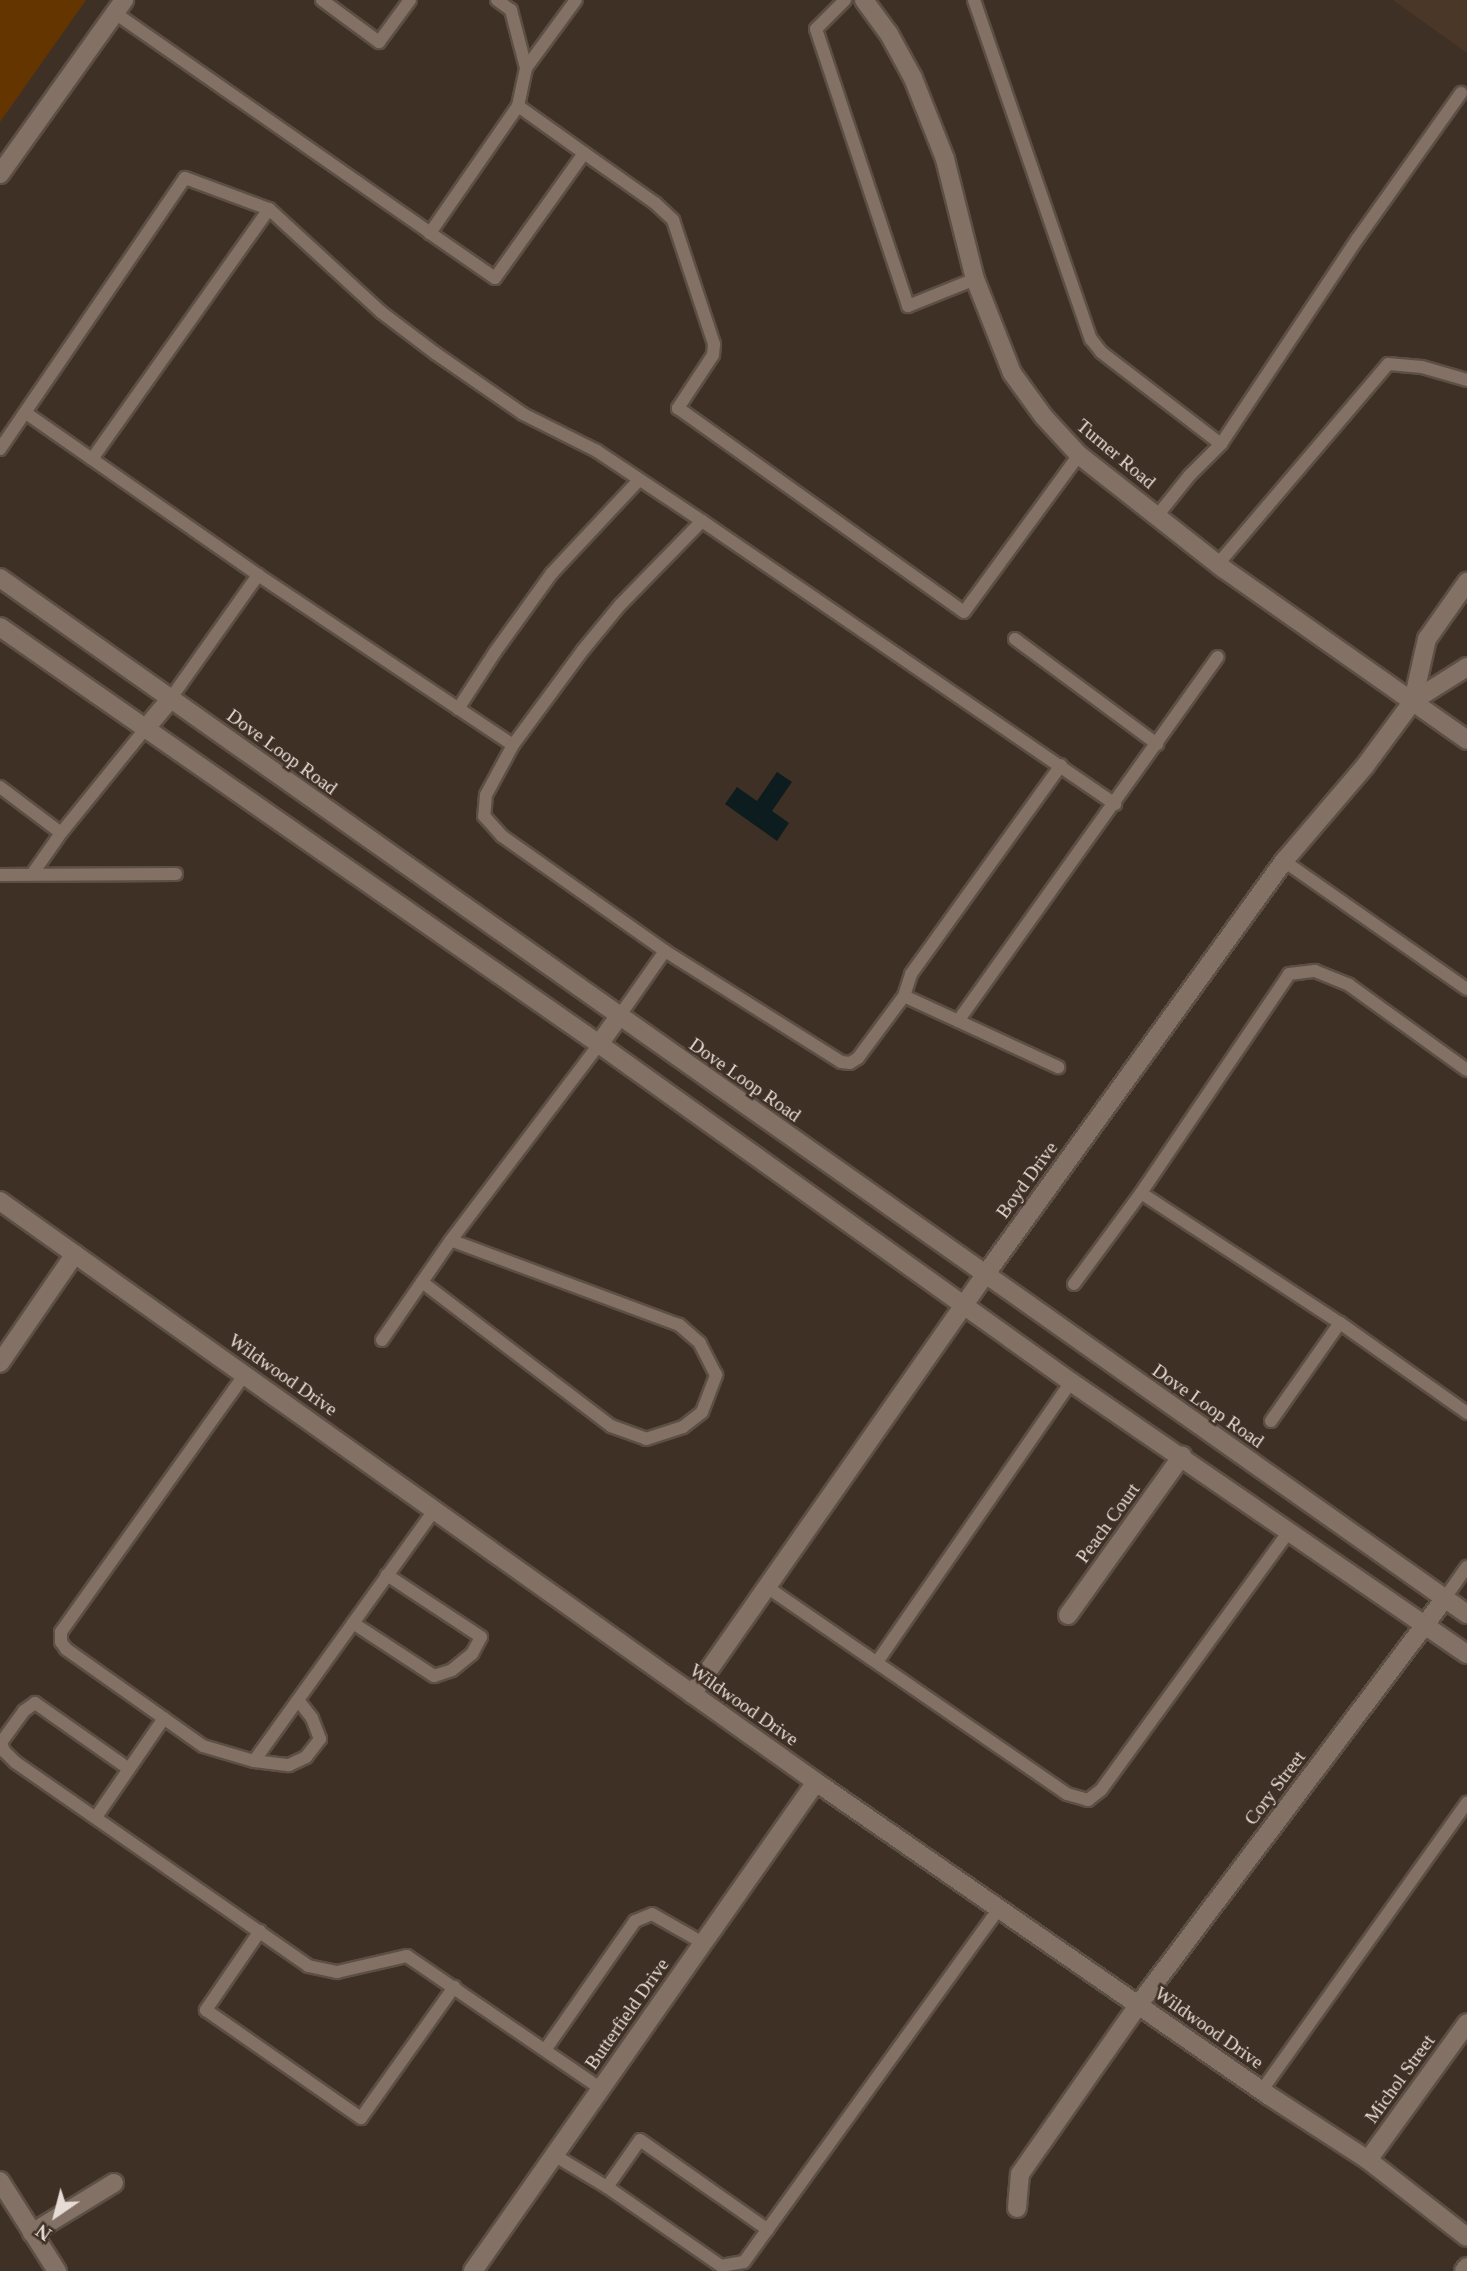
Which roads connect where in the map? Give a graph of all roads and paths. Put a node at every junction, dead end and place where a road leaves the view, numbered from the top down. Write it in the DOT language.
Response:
graph roads {
  1 [pos="322,0"];
  2 [pos="410,0"];
  3 [pos="497,0"];
  4 [pos="576,0"];
  5 [pos="845,0"];
  6 [pos="864,0"];
  7 [pos="974,0"];
  8 [pos="120,6"];
  9 [pos="526,68"];
  10 [pos="1461,93"];
  11 [pos="518,106"];
  12 [pos="584,153"];
  13 [pos="0,174"];
  14 [pos="269,209"];
  15 [pos="430,233"];
  16 [pos="975,279"];
  17 [pos="1467,380"];
  18 [pos="26,412"];
  19 [pos="1221,444"];
  20 [pos="0,449"];
  21 [pos="1079,455"];
  22 [pos="92,459"];
  23 [pos="638,481"];
  24 [pos="1157,516"];
  25 [pos="702,521"];
  26 [pos="1218,564"];
  27 [pos="258,575"];
  28 [pos="0,579"];
  29 [pos="1467,582"];
  30 [pos="0,627"];
  31 [pos="1015,639"];
  32 [pos="1219,657"];
  33 [pos="1467,667"];
  34 [pos="171,698"];
  35 [pos="1413,701"];
  36 [pos="458,709"];
  37 [pos="146,728"];
  38 [pos="1467,740"];
  39 [pos="1157,744"];
  40 [pos="513,746"];
  41 [pos="1061,765"];
  42 [pos="0,787"];
  43 [pos="1115,804"];
  44 [pos="61,833"];
  45 [pos="1284,861"];
  46 [pos="33,873"];
  47 [pos="176,874"];
  48 [pos="0,875"];
  49 [pos="665,951"];
  50 [pos="1467,989"];
  51 [pos="904,996"];
  52 [pos="618,1018"];
  53 [pos="958,1021"];
  54 [pos="598,1044"];
  55 [pos="1058,1067"];
  56 [pos="1467,1070"];
  57 [pos="1141,1193"];
  58 [pos="0,1201"];
  59 [pos="451,1240"];
  60 [pos="75,1254"];
  61 [pos="985,1275"];
  62 [pos="422,1282"];
  63 [pos="1074,1284"];
  64 [pos="965,1304"];
  65 [pos="1340,1323"];
  66 [pos="382,1340"];
  67 [pos="0,1363"];
  68 [pos="245,1374"];
  69 [pos="1071,1381"];
  70 [pos="1467,1412"];
  71 [pos="1271,1421"];
  72 [pos="1182,1456"];
  73 [pos="435,1509"];
  74 [pos="1289,1531"];
  75 [pos="1467,1567"];
  76 [pos="387,1575"];
  77 [pos="767,1587"];
  78 [pos="1445,1598"];
  79 [pos="1467,1614"];
  80 [pos="1068,1615"];
  81 [pos="353,1623"];
  82 [pos="1424,1625"];
  83 [pos="1467,1654"];
  84 [pos="877,1662"];
  85 [pos="692,1694"];
  86 [pos="298,1700"];
  87 [pos="164,1718"];
  88 [pos="254,1761"];
  89 [pos="129,1769"];
  90 [pos="816,1782"];
  91 [pos="1467,1803"];
  92 [pos="96,1817"];
  93 [pos="1000,1907"];
  94 [pos="260,1931"];
  95 [pos="703,1943"];
  96 [pos="454,1987"];
  97 [pos="1139,2004"];
  98 [pos="1467,2023"];
  99 [pos="545,2050"];
  100 [pos="601,2089"];
  101 [pos="1262,2090"];
  102 [pos="554,2155"];
  103 [pos="1368,2160"];
  104 [pos="0,2181"];
  105 [pos="114,2183"];
  106 [pos="607,2187"];
  107 [pos="1017,2208"];
  108 [pos="768,2230"];
  109 [pos="32,2233"];
  110 [pos="1467,2237"];
  111 [pos="57,2271"];
  112 [pos="473,2271"];
  1 -- 2 [label="lane"];
  3 -- 9 [label="lane"];
  4 -- 9 [label="lane"];
  5 -- 16 [label="lane"];
  6 -- 16 [label="street, Turner Road"];
  7 -- 19 [label="lane"];
  8 -- 13 [label="street"];
  8 -- 15 [label="lane"];
  9 -- 11 [label="lane"];
  10 -- 19 [label="lane"];
  11 -- 12 [label="lane"];
  11 -- 15 [label="lane"];
  12 -- 15 [label="lane"];
  12 -- 21 [label="lane"];
  14 -- 18 [label="lane"];
  14 -- 22 [label="lane"];
  14 -- 23 [label="lane"];
  16 -- 21 [label="street, Turner Road"];
  17 -- 26 [label="lane"];
  18 -- 20 [label="lane"];
  18 -- 22 [label="lane"];
  19 -- 24 [label="lane"];
  21 -- 24 [label="street, Turner Road"];
  22 -- 27 [label="lane"];
  23 -- 25 [label="lane"];
  23 -- 36 [label="lane"];
  24 -- 26 [label="street, Turner Road"];
  25 -- 40 [label="lane"];
  25 -- 41 [label="lane"];
  26 -- 35 [label="street, Turner Road"];
  27 -- 34 [label="lane"];
  27 -- 36 [label="lane"];
  28 -- 34 [label="street, Dove Loop Road"];
  29 -- 35 [label="street, Boyd Drive"];
  30 -- 37 [label="street"];
  31 -- 39 [label="lane"];
  32 -- 39 [label="lane"];
  33 -- 35 [label="street, Boyd Drive"];
  34 -- 37 [label="street"];
  34 -- 52 [label="street, Dove Loop Road"];
  35 -- 38 [label="street, Turner Road"];
  35 -- 45 [label="street, Boyd Drive"];
  36 -- 40 [label="lane"];
  37 -- 44 [label="lane"];
  37 -- 54 [label="street"];
  39 -- 43 [label="lane"];
  40 -- 49 [label="lane"];
  41 -- 43 [label="lane"];
  41 -- 51 [label="lane"];
  42 -- 44 [label="lane"];
  43 -- 53 [label="lane"];
  44 -- 46 [label="lane"];
  45 -- 50 [label="lane"];
  45 -- 61 [label="street, Boyd Drive"];
  46 -- 47 [label="lane"];
  46 -- 48 [label="lane"];
  49 -- 51 [label="lane"];
  49 -- 52 [label="lane"];
  51 -- 53 [label="lane"];
  52 -- 54 [label="street"];
  52 -- 61 [label="street, Dove Loop Road"];
  53 -- 55 [label="lane"];
  54 -- 59 [label="lane"];
  54 -- 64 [label="street"];
  56 -- 57 [label="lane"];
  57 -- 63 [label="lane"];
  57 -- 65 [label="lane"];
  58 -- 60 [label="street, Wildwood Drive"];
  59 -- 62 [label="lane"];
  59 -- 62 [label="lane"];
  60 -- 67 [label="street"];
  60 -- 68 [label="street, Wildwood Drive"];
  61 -- 64 [label="street, Boyd Drive"];
  61 -- 78 [label="street, Dove Loop Road"];
  62 -- 66 [label="lane"];
  64 -- 69 [label="street"];
  64 -- 77 [label="street, Boyd Drive"];
  65 -- 70 [label="lane"];
  65 -- 71 [label="lane"];
  68 -- 73 [label="street, Wildwood Drive"];
  68 -- 87 [label="lane"];
  69 -- 72 [label="street"];
  69 -- 84 [label="lane"];
  72 -- 74 [label="street"];
  72 -- 80 [label="street, Peach Court"];
  73 -- 76 [label="lane"];
  73 -- 85 [label="street, Wildwood Drive"];
  74 -- 82 [label="street"];
  74 -- 84 [label="lane"];
  75 -- 78 [label="lane"];
  76 -- 81 [label="lane"];
  76 -- 81 [label="lane"];
  77 -- 84 [label="lane"];
  77 -- 85 [label="street, Boyd Drive"];
  78 -- 79 [label="street, Dove Loop Road"];
  78 -- 82 [label="street, Cory Street"];
  81 -- 86 [label="lane"];
  82 -- 83 [label="street"];
  82 -- 97 [label="street, Cory Street"];
  85 -- 90 [label="street, Wildwood Drive"];
  86 -- 88 [label="lane"];
  86 -- 88 [label="lane"];
  87 -- 88 [label="lane"];
  87 -- 89 [label="lane"];
  89 -- 92 [label="lane"];
  89 -- 92 [label="lane"];
  90 -- 93 [label="street, Wildwood Drive"];
  90 -- 95 [label="street, Butterfield Drive"];
  91 -- 101 [label="lane"];
  92 -- 94 [label="lane"];
  93 -- 97 [label="street, Wildwood Drive"];
  93 -- 108 [label="lane"];
  94 -- 96 [label="lane"];
  94 -- 96 [label="lane"];
  95 -- 99 [label="lane"];
  95 -- 100 [label="street, Butterfield Drive"];
  96 -- 99 [label="lane"];
  97 -- 101 [label="street, Wildwood Drive"];
  97 -- 107 [label="street, Cory Street"];
  98 -- 103 [label="street, Michol Street"];
  99 -- 100 [label="lane"];
  100 -- 102 [label="street, Butterfield Drive"];
  101 -- 103 [label="street, Wildwood Drive"];
  102 -- 106 [label="lane"];
  102 -- 112 [label="street, Butterfield Drive"];
  103 -- 110 [label="street, Wildwood Drive"];
  104 -- 109 [label="street"];
  105 -- 109 [label="street"];
  106 -- 108 [label="lane"];
  106 -- 108 [label="lane"];
  109 -- 111 [label="street"];
}
